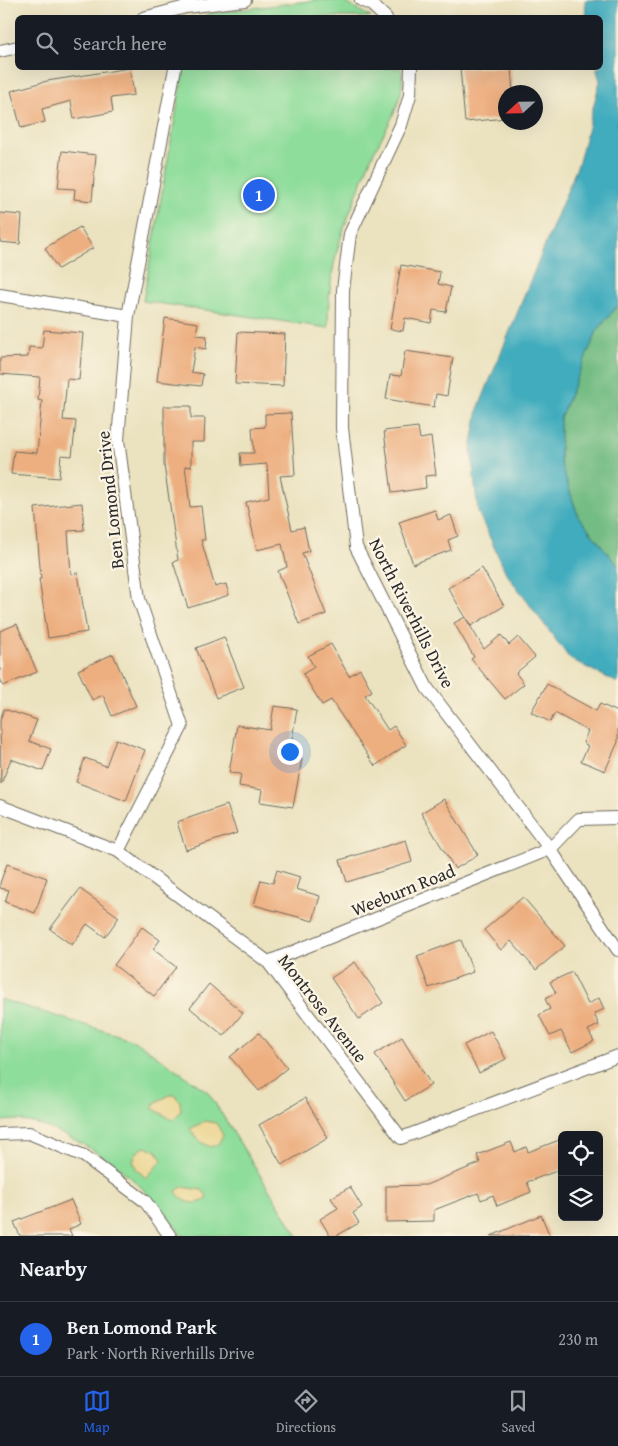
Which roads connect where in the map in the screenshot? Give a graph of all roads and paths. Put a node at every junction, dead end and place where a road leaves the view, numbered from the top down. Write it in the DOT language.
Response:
graph roads {
  1 [pos="245,0"];
  2 [pos="361,0"];
  3 [pos="185,12"];
  4 [pos="164,15"];
  5 [pos="383,15"];
  6 [pos="15,48"];
  7 [pos="0,51"];
  8 [pos="175,70"];
  9 [pos="411,70"];
  10 [pos="0,295"];
  11 [pos="128,316"];
  12 [pos="0,806"];
  13 [pos="618,818"];
  14 [pos="550,849"];
  15 [pos="118,851"];
  16 [pos="618,950"];
  17 [pos="268,962"];
  18 [pos="618,1056"];
  19 [pos="0,1134"];
  20 [pos="170,1236"];
  1 -- 3 [label="street"];
  2 -- 5 [label="street"];
  3 -- 4 [label="street"];
  6 -- 7 [label="street"];
  8 -- 11 [label="street, Ben Lomond Drive"];
  9 -- 14 [label="street, North Riverhills Drive"];
  10 -- 11 [label="street"];
  11 -- 15 [label="street, Ben Lomond Drive"];
  12 -- 15 [label="street, Montrose Avenue"];
  13 -- 14 [label="street"];
  14 -- 16 [label="street, North Riverhills Drive"];
  14 -- 17 [label="street, Weeburn Road"];
  15 -- 17 [label="street, Montrose Avenue"];
  17 -- 18 [label="street, Montrose Avenue"];
  19 -- 20 [label="street"];
}
